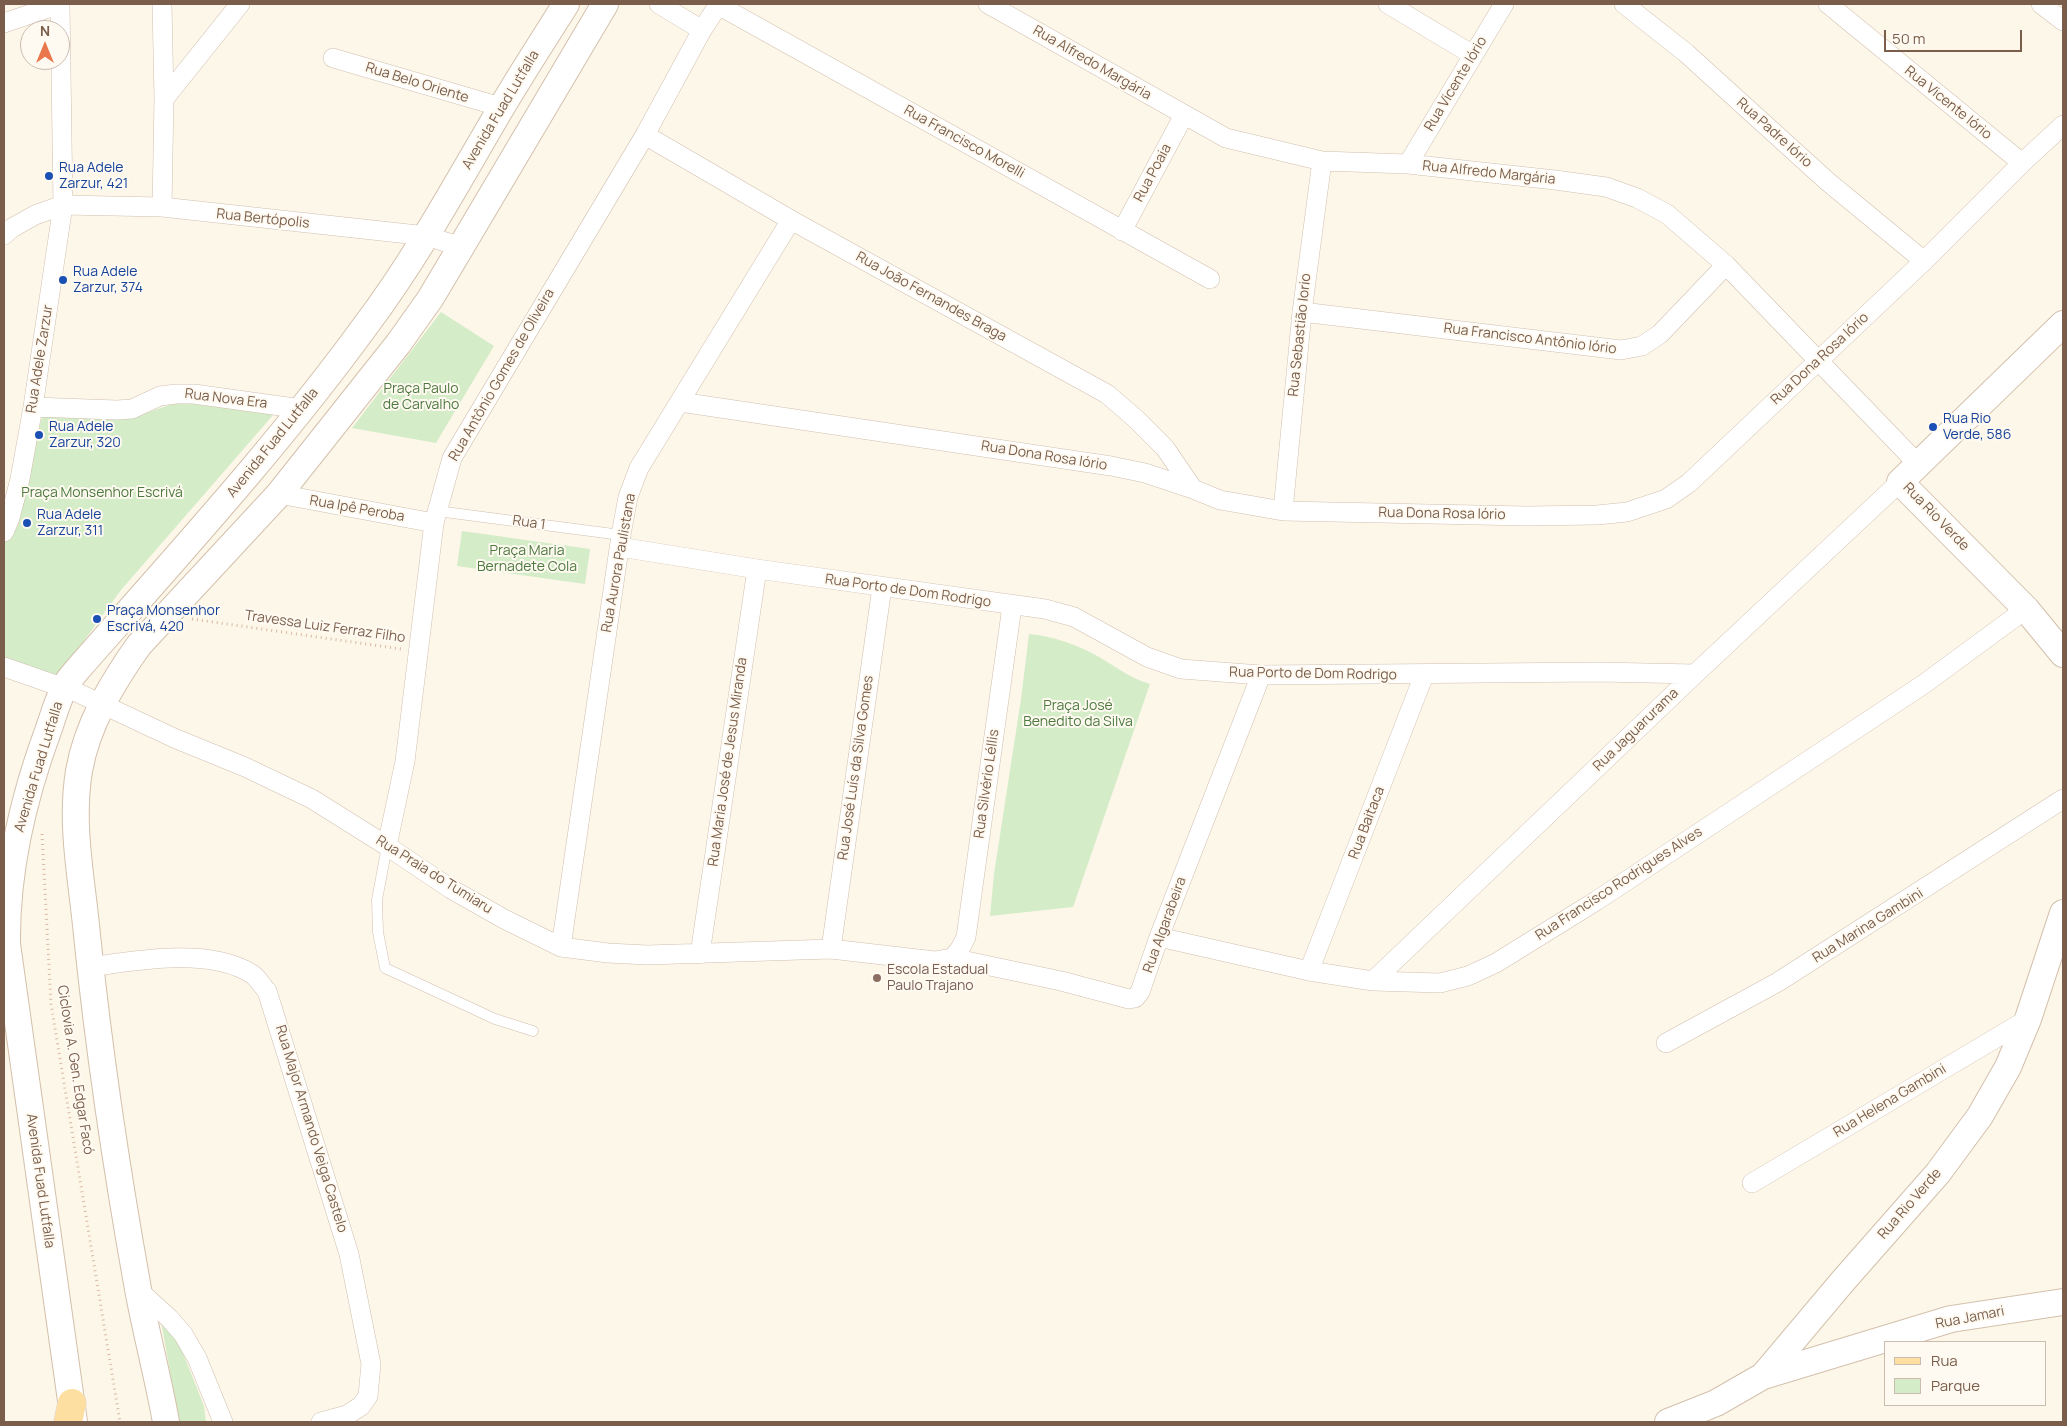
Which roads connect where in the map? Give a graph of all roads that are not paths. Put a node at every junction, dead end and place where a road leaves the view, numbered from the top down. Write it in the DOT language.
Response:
graph roads {
  1 [pos="60,4"];
  2 [pos="162,4"];
  3 [pos="240,4"];
  4 [pos="566,4"];
  5 [pos="605,4"];
  6 [pos="659,4"];
  7 [pos="718,4"];
  8 [pos="988,4"];
  9 [pos="1388,4"];
  10 [pos="1504,4"];
  11 [pos="1624,4"];
  12 [pos="1828,4"];
  13 [pos="2041,4"];
  14 [pos="2063,21"];
  15 [pos="4,23"];
  16 [pos="702,30"];
  17 [pos="1473,55"];
  18 [pos="333,58"];
  19 [pos="164,99"];
  20 [pos="501,108"];
  21 [pos="1184,115"];
  22 [pos="2063,124"];
  23 [pos="645,135"];
  24 [pos="1322,161"];
  25 [pos="2022,163"];
  26 [pos="1408,164"];
  27 [pos="63,206"];
  28 [pos="162,207"];
  29 [pos="791,220"];
  30 [pos="1122,230"];
  31 [pos="4,235"];
  32 [pos="427,236"];
  33 [pos="461,247"];
  34 [pos="1924,261"];
  35 [pos="1726,265"];
  36 [pos="1210,279"];
  37 [pos="1302,312"];
  38 [pos="2063,324"];
  39 [pos="1817,361"];
  40 [pos="680,402"];
  41 [pos="33,407"];
  42 [pos="302,409"];
  43 [pos="1909,472"];
  44 [pos="1193,488"];
  45 [pos="280,494"];
  46 [pos="1283,511"];
  47 [pos="435,517"];
  48 [pos="4,532"];
  49 [pos="620,541"];
  50 [pos="757,569"];
  51 [pos="882,587"];
  52 [pos="1012,606"];
  53 [pos="2026,609"];
  54 [pos="2063,654"];
  55 [pos="4,667"];
  56 [pos="1694,674"];
  57 [pos="1261,675"];
  58 [pos="1424,675"];
  59 [pos="64,687"];
  60 [pos="102,704"];
  61 [pos="2063,799"];
  62 [pos="387,846"];
  63 [pos="6,888"];
  64 [pos="2063,913"];
  65 [pos="1159,937"];
  66 [pos="6,943"];
  67 [pos="561,947"];
  68 [pos="831,949"];
  69 [pos="700,954"];
  70 [pos="952,958"];
  71 [pos="90,967"];
  72 [pos="1309,971"];
  73 [pos="1373,981"];
  74 [pos="2028,1019"];
  75 [pos="533,1031"];
  76 [pos="1666,1043"];
  77 [pos="1752,1183"];
  78 [pos="138,1290"];
  79 [pos="1827,1300"];
  80 [pos="2063,1302"];
  81 [pos="1838,1353"];
  82 [pos="1763,1376"];
  83 [pos="71,1416"];
  84 [pos="166,1422"];
  85 [pos="223,1422"];
  86 [pos="321,1422"];
  87 [pos="1668,1422"];
  1 -- 15 [label="street"];
  1 -- 27 [label="street, Rua Adele Zarzur"];
  2 -- 19 [label="street"];
  3 -- 19 [label="street"];
  4 -- 20 [label="main road, Avenida Fuad Lutfalla"];
  5 -- 33 [label="main road"];
  6 -- 16 [label="street"];
  7 -- 16 [label="street, Rua Antônio Gomes de Oliveira"];
  7 -- 30 [label="street, Rua Francisco Morelli"];
  8 -- 21 [label="street, Rua Alfredo Margária"];
  9 -- 17 [label="street"];
  10 -- 17 [label="street, Rua Vicente Iório"];
  11 -- 34 [label="street, Rua Padre Iório"];
  12 -- 25 [label="street, Rua Vicente Iório"];
  13 -- 14 [label="street"];
  16 -- 23 [label="street, Rua Antônio Gomes de Oliveira"];
  17 -- 26 [label="street, Rua Vicente Iório"];
  18 -- 20 [label="street, Rua Belo Oriente"];
  19 -- 28 [label="street"];
  20 -- 32 [label="main road, Avenida Fuad Lutfalla"];
  21 -- 24 [label="street, Rua Alfredo Margária"];
  21 -- 30 [label="street, Rua Poaia"];
  22 -- 25 [label="street, Rua Dona Rosa Iório"];
  23 -- 29 [label="street, Rua João Fernandes Braga"];
  23 -- 47 [label="street, Rua Antônio Gomes de Oliveira"];
  24 -- 26 [label="street, Rua Alfredo Margária"];
  24 -- 37 [label="street, Rua Sebastião Iorio"];
  25 -- 34 [label="street, Rua Dona Rosa Iório"];
  26 -- 35 [label="street, Rua Alfredo Margária"];
  27 -- 28 [label="street, Rua Bertópolis"];
  27 -- 31 [label="street, Rua Bertópolis"];
  27 -- 41 [label="street, Rua Adele Zarzur"];
  28 -- 32 [label="street, Rua Bertópolis"];
  29 -- 40 [label="street, Rua Aurora Paulistana"];
  29 -- 44 [label="street, Rua João Fernandes Braga"];
  30 -- 36 [label="street, Rua Francisco Morelli"];
  32 -- 33 [label="street, Rua Bertópolis"];
  32 -- 42 [label="main road, Avenida Fuad Lutfalla"];
  33 -- 45 [label="main road"];
  34 -- 39 [label="street, Rua Dona Rosa Iório"];
  35 -- 37 [label="street, Rua Francisco Antônio Iório"];
  35 -- 39 [label="street, Rua Alfredo Margária"];
  37 -- 46 [label="street, Rua Sebastião Iorio"];
  38 -- 43 [label="main road, Rua Rio Verde"];
  39 -- 43 [label="street, Rua Alfredo Margária"];
  39 -- 46 [label="street, Rua Dona Rosa Iório"];
  40 -- 44 [label="street, Rua Dona Rosa Iório"];
  40 -- 49 [label="street, Rua Aurora Paulistana"];
  41 -- 42 [label="street, Rua Nova Era"];
  41 -- 48 [label="street, Rua Adele Zarzur"];
  42 -- 59 [label="main road, Avenida Fuad Lutfalla"];
  43 -- 53 [label="main road, Rua Rio Verde"];
  43 -- 56 [label="street, Rua Jaguarurama"];
  44 -- 46 [label="street, Rua Dona Rosa Iório"];
  45 -- 47 [label="street, Rua Ipê Peroba"];
  45 -- 60 [label="main road"];
  47 -- 49 [label="lane, Rua 1"];
  47 -- 62 [label="street, Rua Antônio Gomes de Oliveira"];
  49 -- 50 [label="street, Rua Porto de Dom Rodrigo"];
  49 -- 67 [label="street, Rua Aurora Paulistana"];
  50 -- 51 [label="street, Rua Porto de Dom Rodrigo"];
  50 -- 69 [label="street, Rua Maria José de Jesus Miranda"];
  51 -- 52 [label="street, Rua Porto de Dom Rodrigo"];
  51 -- 68 [label="street, Rua José Luís da Silva Gomes"];
  52 -- 57 [label="street, Rua Porto de Dom Rodrigo"];
  52 -- 70 [label="street, Rua Silvério Léllis"];
  53 -- 54 [label="main road, Rua Rio Verde"];
  53 -- 73 [label="street, Rua Francisco Rodrigues Alves"];
  55 -- 59 [label="street, Rua Praia do Tumiaru"];
  56 -- 58 [label="street, Rua Porto de Dom Rodrigo"];
  56 -- 73 [label="street, Rua Jaguarurama"];
  57 -- 58 [label="street, Rua Porto de Dom Rodrigo"];
  57 -- 65 [label="street, Rua Algarabeira"];
  58 -- 72 [label="street, Rua Baitaca"];
  59 -- 60 [label="street, Rua Praia do Tumiaru"];
  59 -- 63 [label="main road, Avenida Fuad Lutfalla"];
  60 -- 62 [label="street, Rua Praia do Tumiaru"];
  60 -- 71 [label="main road"];
  61 -- 76 [label="street, Rua Marina Gambini"];
  62 -- 67 [label="street, Rua Praia do Tumiaru"];
  62 -- 75 [label="lane"];
  63 -- 66 [label="main road, Avenida Fuad Lutfalla"];
  64 -- 74 [label="main road, Rua Rio Verde"];
  65 -- 70 [label="street, Rua Algarabeira"];
  65 -- 72 [label="street, Rua Francisco Rodrigues Alves"];
  66 -- 83 [label="main road, Avenida Fuad Lutfalla"];
  67 -- 69 [label="street, Rua Praia do Tumiaru"];
  68 -- 69 [label="street, Rua Praia do Tumiaru"];
  68 -- 70 [label="street, Rua Praia do Tumiaru"];
  71 -- 78 [label="main road"];
  71 -- 86 [label="street, Rua Major Armando Veiga Castelo"];
  72 -- 73 [label="street, Rua Francisco Rodrigues Alves"];
  74 -- 77 [label="street, Rua Helena Gambini"];
  74 -- 79 [label="main road, Rua Rio Verde"];
  78 -- 84 [label="main road"];
  78 -- 85 [label="street"];
  79 -- 81 [label="main road"];
  79 -- 82 [label="main road, Rua Rio Verde"];
  80 -- 81 [label="main road, Rua Jamari"];
  81 -- 82 [label="main road, Rua Jamari"];
  82 -- 87 [label="main road, Rua Rio Verde"];
}
